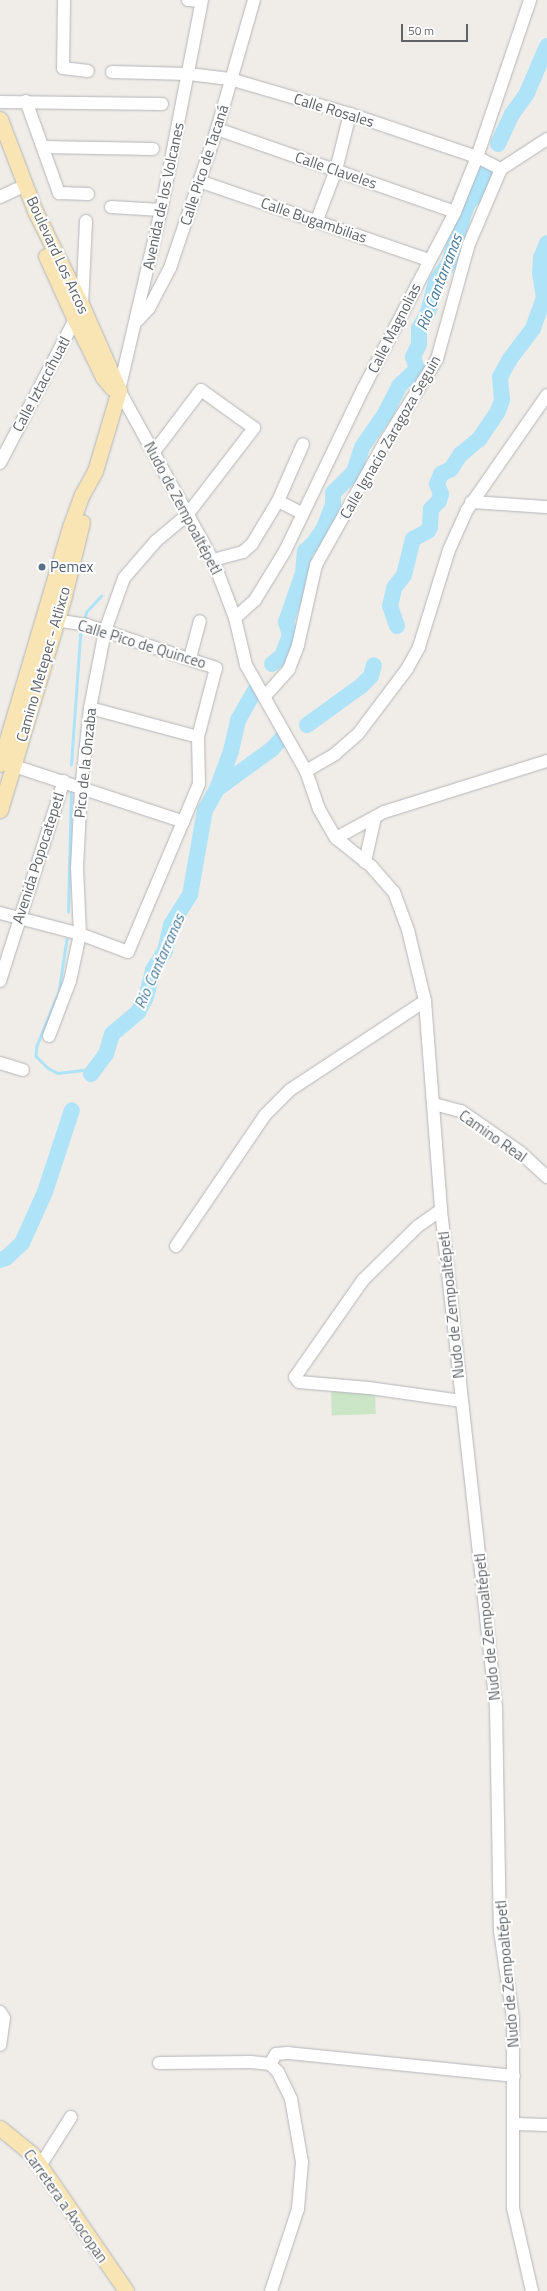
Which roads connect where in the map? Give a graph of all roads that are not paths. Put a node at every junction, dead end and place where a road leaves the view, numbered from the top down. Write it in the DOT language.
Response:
graph roads {
  1 [pos="64,0"];
  2 [pos="188,0"];
  3 [pos="254,0"];
  4 [pos="530,0"];
  5 [pos="202,1"];
  6 [pos="88,71"];
  7 [pos="112,72"];
  8 [pos="189,74"];
  9 [pos="230,79"];
  10 [pos="26,101"];
  11 [pos="3,104"];
  12 [pos="162,104"];
  13 [pos="350,114"];
  14 [pos="0,119"];
  15 [pos="217,129"];
  16 [pos="547,139"];
  17 [pos="43,147"];
  18 [pos="0,149"];
  19 [pos="153,149"];
  20 [pos="477,157"];
  21 [pos="336,170"];
  22 [pos="501,170"];
  23 [pos="199,181"];
  24 [pos="17,189"];
  25 [pos="88,194"];
  26 [pos="0,197"];
  27 [pos="111,207"];
  28 [pos="161,210"];
  29 [pos="455,212"];
  30 [pos="317,220"];
  31 [pos="86,221"];
  32 [pos="428,260"];
  33 [pos="82,306"];
  34 [pos="75,320"];
  35 [pos="136,322"];
  36 [pos="119,394"];
  37 [pos="547,395"];
  38 [pos="304,444"];
  39 [pos="154,452"];
  40 [pos="0,463"];
  41 [pos="278,501"];
  42 [pos="471,502"];
  43 [pos="547,507"];
  44 [pos="302,513"];
  45 [pos="187,515"];
  46 [pos="213,560"];
  47 [pos="235,618"];
  48 [pos="50,619"];
  49 [pos="200,622"];
  50 [pos="105,630"];
  51 [pos="190,658"];
  52 [pos="265,696"];
  53 [pos="90,708"];
  54 [pos="198,737"];
  55 [pos="547,762"];
  56 [pos="3,763"];
  57 [pos="306,771"];
  58 [pos="64,781"];
  59 [pos="81,790"];
  60 [pos="0,810"];
  61 [pos="376,817"];
  62 [pos="184,822"];
  63 [pos="336,838"];
  64 [pos="365,862"];
  65 [pos="0,913"];
  66 [pos="18,919"];
  67 [pos="80,934"];
  68 [pos="0,981"];
  69 [pos="425,1000"];
  70 [pos="49,1036"];
  71 [pos="0,1063"];
  72 [pos="23,1070"];
  73 [pos="434,1104"];
  74 [pos="547,1177"];
  75 [pos="442,1210"];
  76 [pos="176,1246"];
  77 [pos="462,1400"];
  78 [pos="0,2012"];
  79 [pos="0,2045"];
  80 [pos="159,2063"];
  81 [pos="270,2064"];
  82 [pos="514,2076"];
  83 [pos="71,2117"];
  84 [pos="515,2124"];
  85 [pos="547,2124"];
  86 [pos="0,2128"];
  87 [pos="40,2166"];
  88 [pos="126,2291"];
  89 [pos="271,2291"];
  90 [pos="532,2291"];
  1 -- 6 [label="street"];
  2 -- 5 [label="street"];
  3 -- 9 [label="street, Calle Pico de Tacaná"];
  4 -- 20 [label="street, Calle Magnolias"];
  5 -- 8 [label="street, Avenida de los Volcanes"];
  7 -- 8 [label="street, Calle Rosales"];
  8 -- 9 [label="street, Calle Rosales"];
  8 -- 28 [label="street, Avenida de los Volcanes"];
  9 -- 13 [label="street, Calle Rosales"];
  9 -- 15 [label="street, Calle Pico de Tacaná"];
  10 -- 11 [label="street"];
  10 -- 12 [label="street"];
  10 -- 17 [label="street"];
  13 -- 20 [label="street, Calle Rosales"];
  13 -- 21 [label="street"];
  14 -- 33 [label="main road, Boulevard Los Arcos"];
  15 -- 21 [label="street, Calle Claveles"];
  15 -- 23 [label="street, Calle Pico de Tacaná"];
  16 -- 22 [label="street"];
  17 -- 19 [label="street"];
  17 -- 25 [label="street"];
  18 -- 24 [label="main road, Boulevard Los Arcos"];
  20 -- 22 [label="street, Calle Rosales"];
  20 -- 29 [label="street, Calle Magnolias"];
  21 -- 29 [label="street, Calle Claveles"];
  21 -- 30 [label="street"];
  22 -- 52 [label="street, Calle Ignacio Zaragoza Seguin"];
  23 -- 30 [label="street, Calle Bugambilias"];
  23 -- 35 [label="street, Calle Pico de Tacaná"];
  24 -- 26 [label="street"];
  24 -- 34 [label="main road, Boulevard Los Arcos"];
  27 -- 28 [label="street"];
  28 -- 35 [label="street, Avenida de los Volcanes"];
  29 -- 32 [label="street, Calle Magnolias"];
  30 -- 32 [label="street, Calle Bugambilias"];
  31 -- 33 [label="street"];
  32 -- 44 [label="street, Calle Magnolias"];
  33 -- 34 [label="street, Calle Iztaccíhuatl"];
  33 -- 36 [label="main road, Boulevard Los Arcos"];
  34 -- 36 [label="main road, Boulevard Los Arcos"];
  34 -- 40 [label="street, Calle Iztaccíhuatl"];
  35 -- 36 [label="street, Avenida de los Volcanes"];
  36 -- 39 [label="street, Nudo de Zempoaltépetl"];
  36 -- 48 [label="main road, Camino Metepec - Atlixco"];
  37 -- 42 [label="street"];
  38 -- 41 [label="street"];
  39 -- 45 [label="street, Nudo de Zempoaltépetl"];
  39 -- 45 [label="street, Pico de la Onzaba"];
  41 -- 44 [label="street"];
  41 -- 46 [label="street"];
  42 -- 43 [label="street"];
  42 -- 57 [label="street"];
  44 -- 47 [label="street, Calle Magnolias"];
  45 -- 46 [label="street, Nudo de Zempoaltépetl"];
  45 -- 50 [label="street, Pico de la Onzaba"];
  46 -- 47 [label="street, Nudo de Zempoaltépetl"];
  47 -- 52 [label="street, Nudo de Zempoaltépetl"];
  48 -- 50 [label="street, Calle Pico de Quinceo"];
  48 -- 56 [label="main road, Camino Metepec - Atlixco"];
  49 -- 51 [label="street"];
  50 -- 51 [label="street, Calle Pico de Quinceo"];
  50 -- 53 [label="street, Pico de la Onzaba"];
  51 -- 54 [label="street, Calle Pico de Quinceo"];
  52 -- 57 [label="street, Nudo de Zempoaltépetl"];
  53 -- 54 [label="street"];
  53 -- 59 [label="street, Pico de la Onzaba"];
  54 -- 62 [label="street"];
  55 -- 61 [label="street"];
  56 -- 58 [label="street"];
  56 -- 60 [label="main road, Camino Metepec - Atlixco"];
  57 -- 63 [label="street, Nudo de Zempoaltépetl"];
  58 -- 59 [label="street"];
  58 -- 66 [label="street, Avenida Popocatepetl"];
  59 -- 62 [label="street"];
  59 -- 67 [label="street, Pico de la Onzaba"];
  61 -- 63 [label="street"];
  61 -- 64 [label="street"];
  62 -- 67 [label="street"];
  63 -- 64 [label="street, Nudo de Zempoaltépetl"];
  64 -- 69 [label="street, Nudo de Zempoaltépetl"];
  65 -- 66 [label="street"];
  66 -- 67 [label="street"];
  66 -- 68 [label="street, Avenida Popocatepetl"];
  67 -- 70 [label="street, Pico de la Onzaba"];
  69 -- 73 [label="street, Nudo de Zempoaltépetl"];
  69 -- 76 [label="street"];
  71 -- 72 [label="street"];
  73 -- 74 [label="street, Camino Real"];
  73 -- 75 [label="street, Nudo de Zempoaltépetl"];
  75 -- 77 [label="street, Nudo de Zempoaltépetl"];
  75 -- 77 [label="street"];
  77 -- 82 [label="street, Nudo de Zempoaltépetl"];
  78 -- 79 [label="street"];
  80 -- 81 [label="street"];
  81 -- 82 [label="street"];
  81 -- 89 [label="street"];
  82 -- 84 [label="street, Nudo de Zempoaltépetl"];
  83 -- 87 [label="street"];
  84 -- 85 [label="street"];
  84 -- 90 [label="street, Nudo de Zempoaltépetl"];
  86 -- 87 [label="main road, Carretera a Axocopan"];
  87 -- 88 [label="main road, Carretera a Axocopan"];
}
